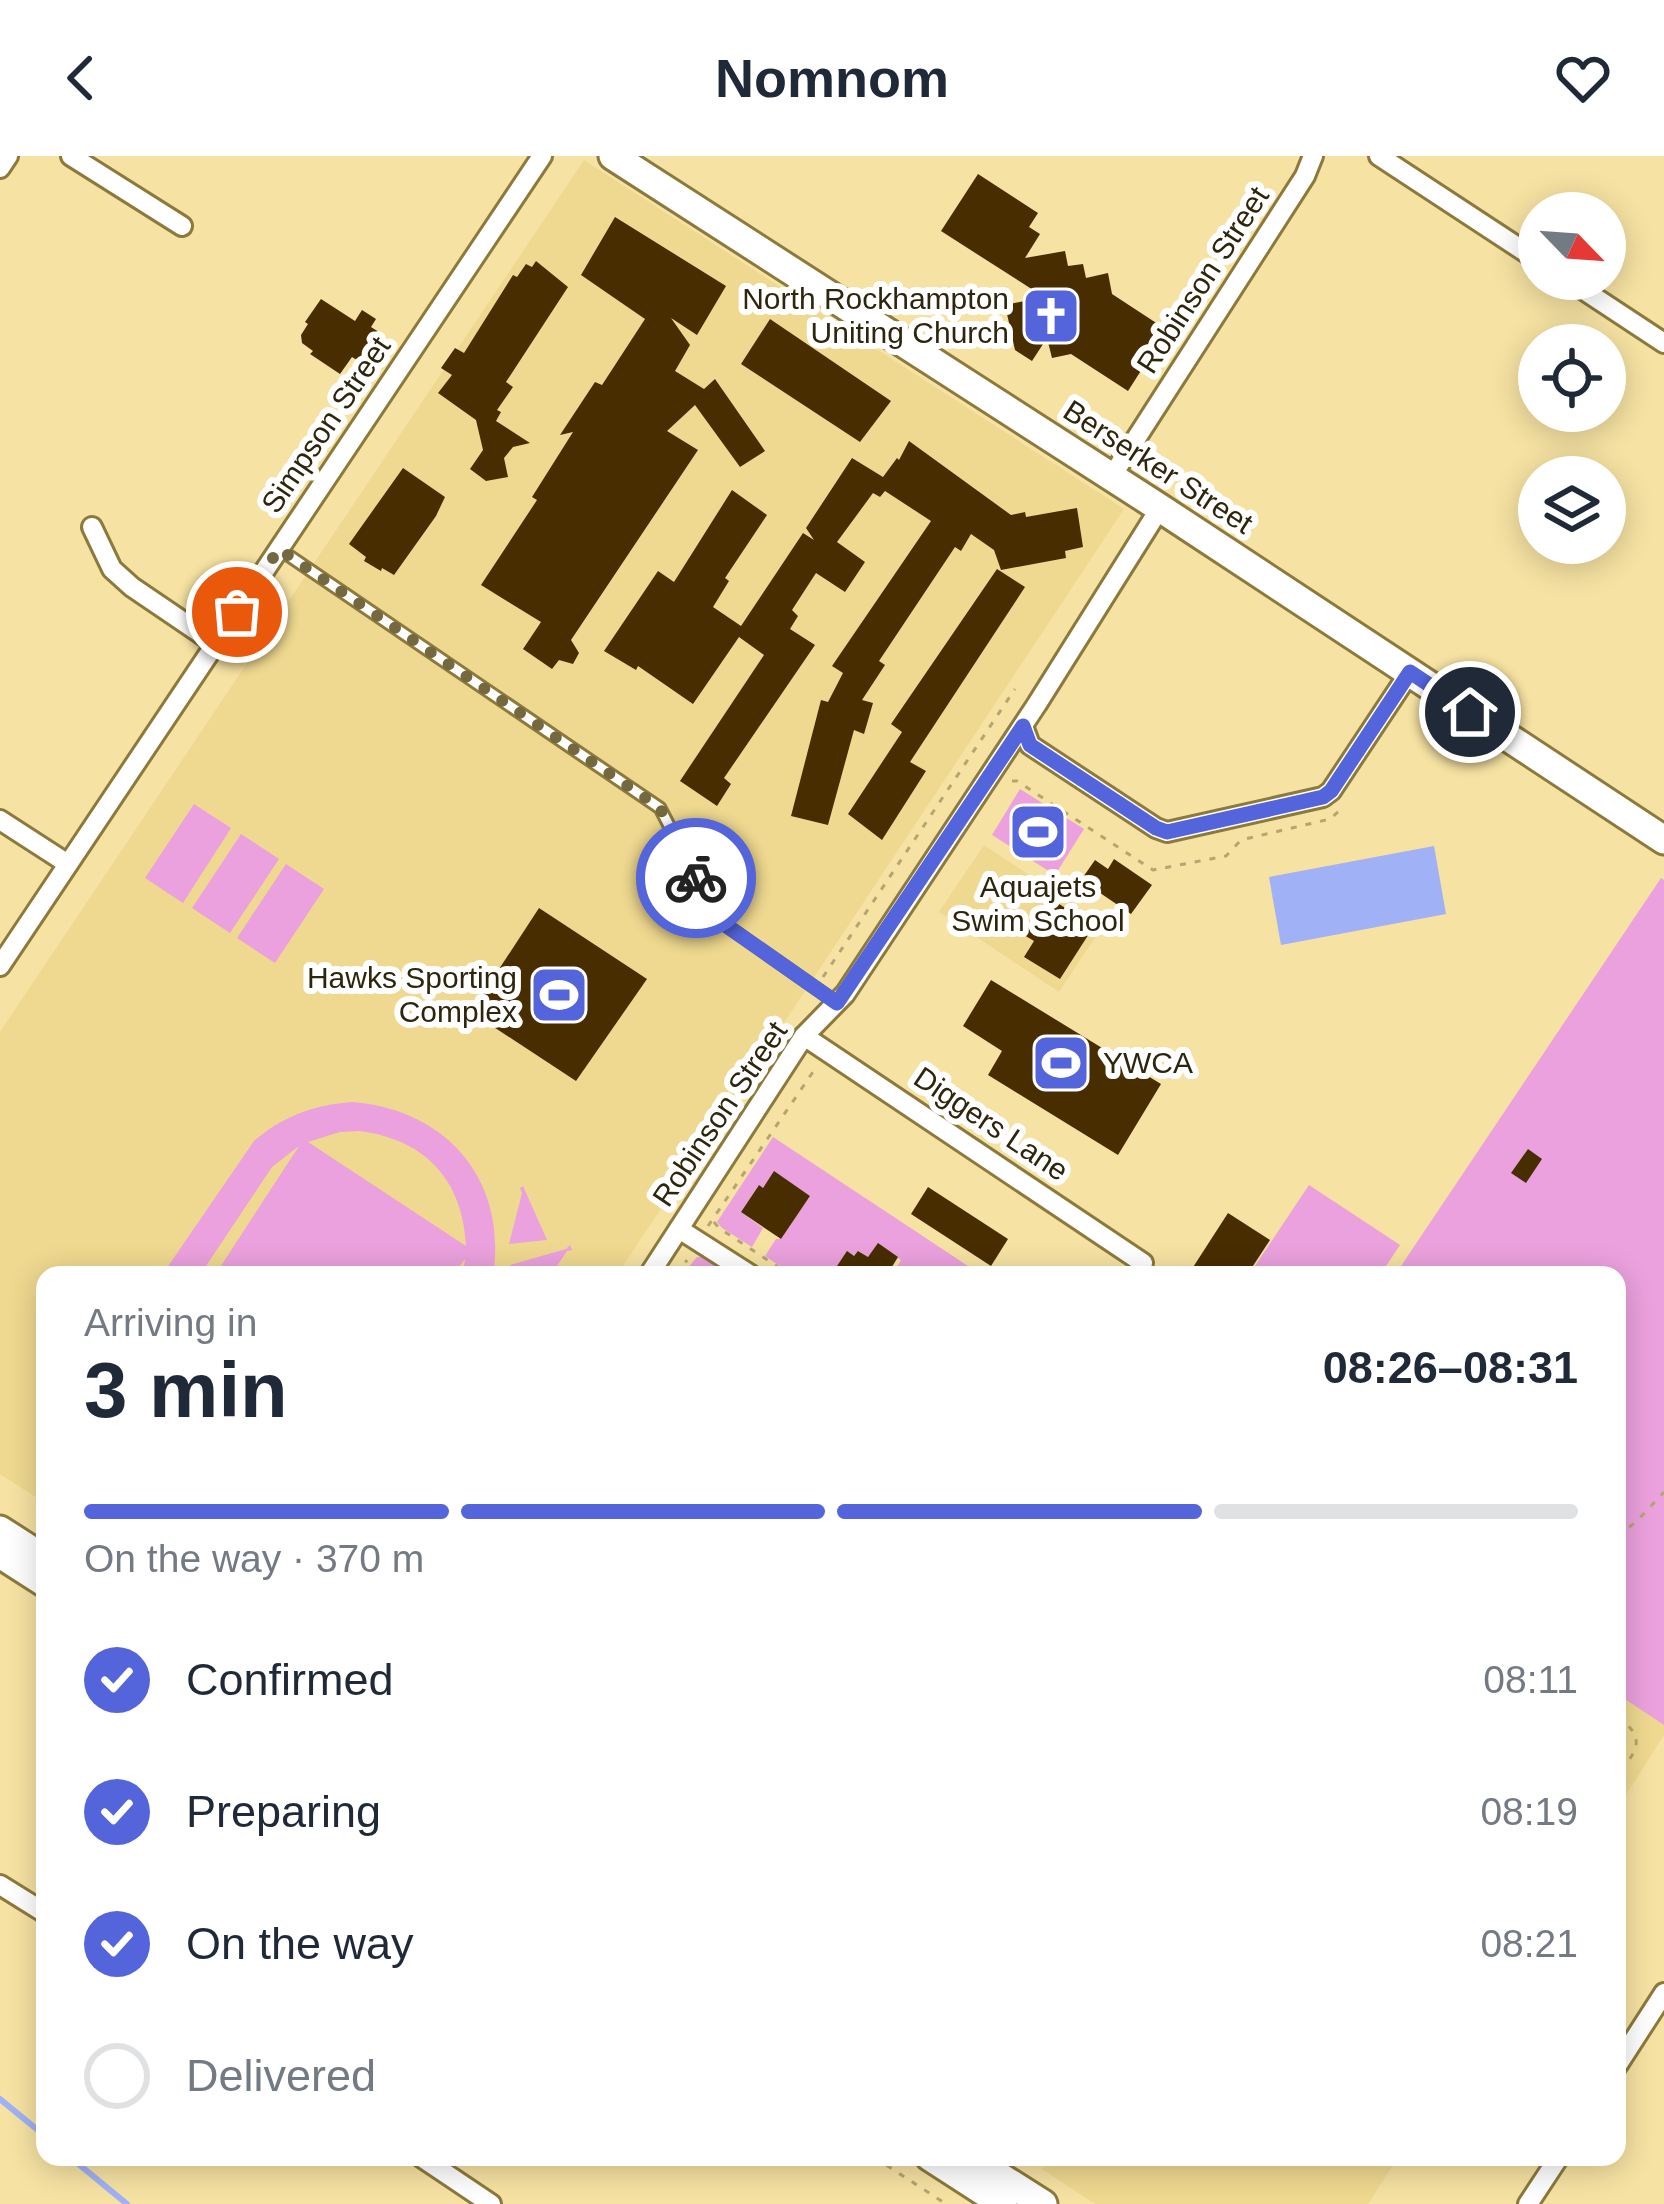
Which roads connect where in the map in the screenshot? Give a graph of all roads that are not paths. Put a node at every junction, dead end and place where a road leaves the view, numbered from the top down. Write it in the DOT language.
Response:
graph roads {
  1 [pos="8,156"];
  2 [pos="71,156"];
  3 [pos="542,156"];
  4 [pos="613,156"];
  5 [pos="1313,156"];
  6 [pos="1325,156"];
  7 [pos="1378,156"];
  8 [pos="0,168"];
  9 [pos="1305,176"];
  10 [pos="182,226"];
  11 [pos="1518,247"];
  12 [pos="1599,300"];
  13 [pos="1664,343"];
  14 [pos="1112,476"];
  15 [pos="1160,508"];
  16 [pos="92,527"];
  17 [pos="279,549"];
  18 [pos="216,644"];
  19 [pos="1410,672"];
  20 [pos="1023,726"];
  21 [pos="0,820"];
  22 [pos="1664,840"];
  23 [pos="68,864"];
  24 [pos="0,966"];
  25 [pos="837,1003"];
  26 [pos="804,1036"];
  27 [pos="679,1229"];
  28 [pos="1143,1263"];
  29 [pos="655,1266"];
  30 [pos="737,1266"];
  31 [pos="0,1530"];
  32 [pos="0,1553"];
  33 [pos="36,1553"];
  34 [pos="36,1577"];
  35 [pos="0,1885"];
  36 [pos="36,1907"];
  37 [pos="1664,1993"];
  38 [pos="1626,2052"];
  39 [pos="434,2166"];
  40 [pos="944,2166"];
  41 [pos="983,2166"];
  42 [pos="1552,2166"];
  43 [pos="491,2204"];
  44 [pos="1003,2204"];
  45 [pos="1043,2204"];
  46 [pos="1528,2204"];
  1 -- 8 [label="street"];
  2 -- 10 [label="street"];
  3 -- 17 [label="street, Simpson Street"];
  4 -- 14 [label="street, Berserker Street"];
  5 -- 9 [label="street"];
  6 -- 9 [label="street"];
  7 -- 11 [label="street"];
  9 -- 14 [label="street, Robinson Street"];
  12 -- 13 [label="street"];
  14 -- 15 [label="street, Berserker Street"];
  15 -- 19 [label="street, Berserker Street"];
  15 -- 20 [label="street, Robinson Street"];
  16 -- 18 [label="street"];
  17 -- 18 [label="street, Simpson Street"];
  17 -- 25 [label="lane"];
  18 -- 23 [label="street, Simpson Street"];
  19 -- 20 [label="street"];
  19 -- 22 [label="street, Berserker Street"];
  20 -- 25 [label="street, Robinson Street"];
  21 -- 23 [label="street"];
  23 -- 24 [label="street, Simpson Street"];
  25 -- 26 [label="street, Robinson Street"];
  26 -- 27 [label="street, Robinson Street"];
  26 -- 28 [label="street, Diggers Lane"];
  27 -- 29 [label="street, Robinson Street"];
  27 -- 30 [label="street"];
  31 -- 33 [label="street"];
  32 -- 34 [label="street"];
  35 -- 36 [label="street"];
  37 -- 38 [label="street"];
  39 -- 43 [label="street"];
  40 -- 44 [label="street"];
  41 -- 45 [label="street"];
  42 -- 46 [label="street"];
}
